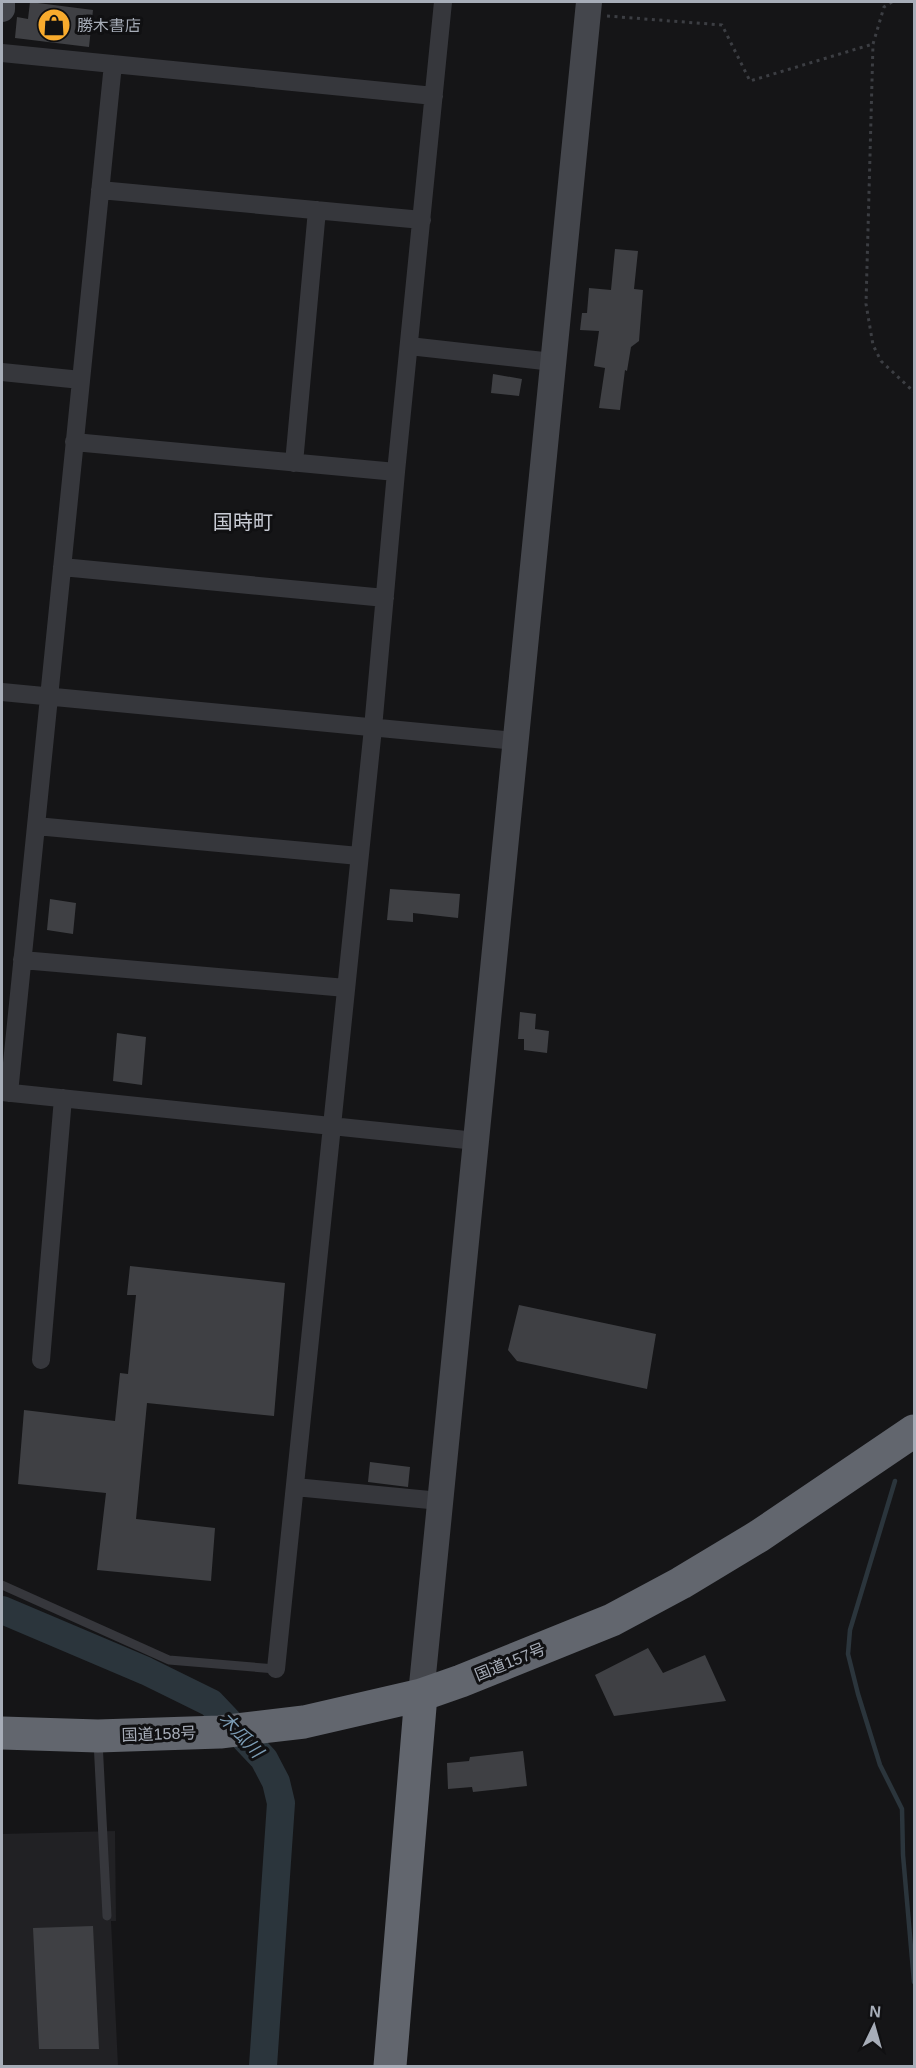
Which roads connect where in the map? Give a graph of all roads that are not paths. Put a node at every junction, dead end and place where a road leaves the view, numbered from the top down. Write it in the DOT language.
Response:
graph roads {
  1 [pos="2,2"];
  2 [pos="443,2"];
  3 [pos="588,8"];
  4 [pos="2,9"];
  5 [pos="2,53"];
  6 [pos="113,64"];
  7 [pos="434,96"];
  8 [pos="100,190"];
  9 [pos="317,210"];
  10 [pos="422,220"];
  11 [pos="409,346"];
  12 [pos="553,362"];
  13 [pos="2,372"];
  14 [pos="81,380"];
  15 [pos="74,442"];
  16 [pos="294,463"];
  17 [pos="396,472"];
  18 [pos="62,567"];
  19 [pos="385,598"];
  20 [pos="2,692"];
  21 [pos="49,697"];
  22 [pos="373,728"];
  23 [pos="516,741"];
  24 [pos="36,826"];
  25 [pos="359,856"];
  26 [pos="22,960"];
  27 [pos="346,988"];
  28 [pos="5,1092"];
  29 [pos="63,1098"];
  30 [pos="332,1126"];
  31 [pos="476,1141"];
  32 [pos="41,1360"];
  33 [pos="915,1431"];
  34 [pos="295,1487"];
  35 [pos="440,1501"];
  36 [pos="2,1585"];
  37 [pos="276,1669"];
  38 [pos="421,1695"];
  39 [pos="2,1733"];
  40 [pos="98,1736"];
  41 [pos="107,1916"];
  42 [pos="390,2067"];
  1 -- 4 [label="street"];
  2 -- 7 [label="street"];
  3 -- 12 [label="street"];
  5 -- 6 [label="street"];
  6 -- 7 [label="street"];
  6 -- 8 [label="street"];
  7 -- 10 [label="street"];
  8 -- 9 [label="street"];
  8 -- 14 [label="street"];
  9 -- 10 [label="street"];
  9 -- 16 [label="street"];
  10 -- 11 [label="street"];
  11 -- 12 [label="street"];
  11 -- 17 [label="street"];
  12 -- 23 [label="street"];
  13 -- 14 [label="street"];
  14 -- 15 [label="street"];
  15 -- 16 [label="street"];
  15 -- 18 [label="street"];
  16 -- 17 [label="street"];
  17 -- 19 [label="street"];
  18 -- 19 [label="street"];
  18 -- 21 [label="street"];
  19 -- 22 [label="street"];
  20 -- 21 [label="street"];
  21 -- 22 [label="street"];
  21 -- 24 [label="street"];
  22 -- 23 [label="street"];
  22 -- 25 [label="street"];
  23 -- 31 [label="street"];
  24 -- 25 [label="street"];
  24 -- 26 [label="street"];
  25 -- 27 [label="street"];
  26 -- 27 [label="street"];
  26 -- 28 [label="street"];
  27 -- 30 [label="street"];
  28 -- 29 [label="street"];
  29 -- 30 [label="street"];
  29 -- 32 [label="street"];
  30 -- 31 [label="street"];
  30 -- 34 [label="street"];
  31 -- 35 [label="street"];
  33 -- 38 [label="highway, 国道157号"];
  34 -- 35 [label="street"];
  34 -- 37 [label="street"];
  35 -- 38 [label="street"];
  36 -- 37 [label="lane"];
  38 -- 40 [label="highway, 国道158号"];
  38 -- 42 [label="highway"];
  39 -- 40 [label="highway, 国道158号"];
  40 -- 41 [label="lane"];
}
